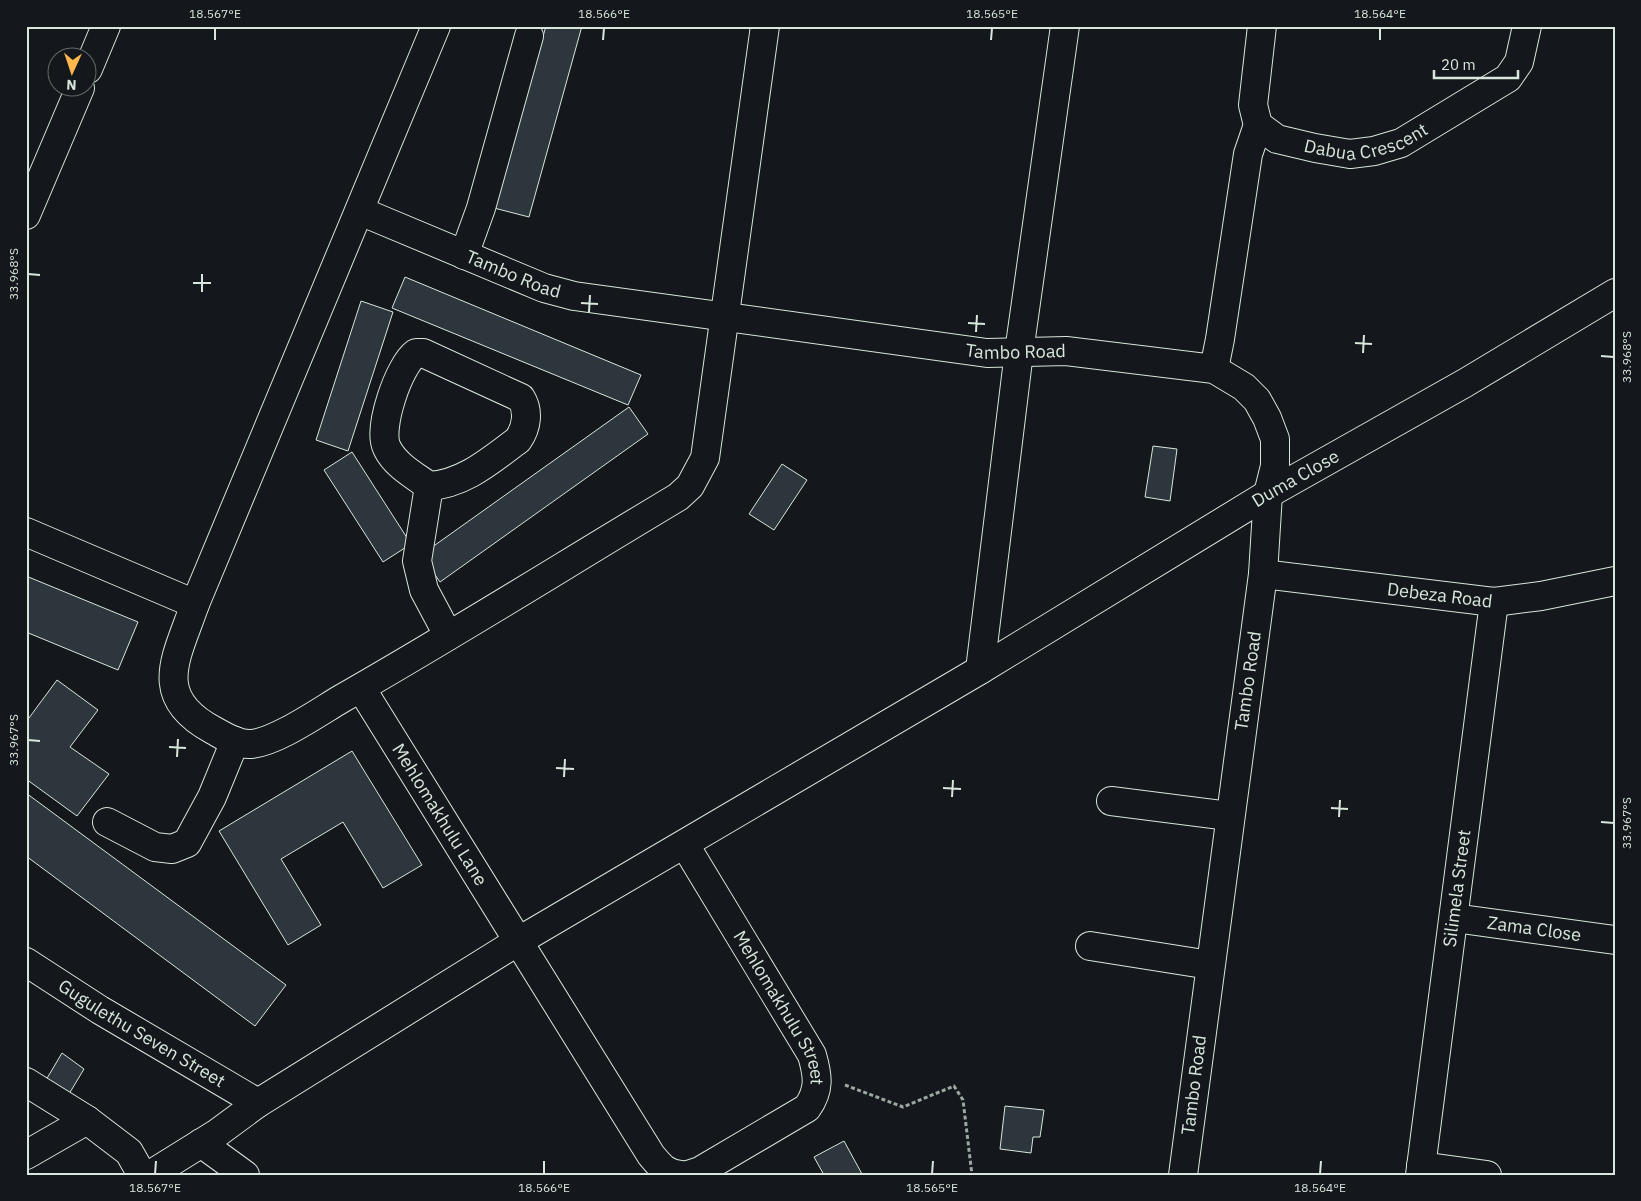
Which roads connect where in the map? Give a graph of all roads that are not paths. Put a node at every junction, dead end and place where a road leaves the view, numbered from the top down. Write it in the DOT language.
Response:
graph roads {
  1 [pos="106,26"];
  2 [pos="436,26"];
  3 [pos="764,26"];
  4 [pos="1065,26"];
  5 [pos="1262,26"];
  6 [pos="1527,26"];
  7 [pos="529,36"];
  8 [pos="97,48"];
  9 [pos="76,98"];
  10 [pos="1258,125"];
  11 [pos="360,211"];
  12 [pos="26,216"];
  13 [pos="464,255"];
  14 [pos="1615,293"];
  15 [pos="724,318"];
  16 [pos="1019,352"];
  17 [pos="1214,369"];
  18 [pos="429,486"];
  19 [pos="1268,494"];
  20 [pos="26,532"];
  21 [pos="1263,574"];
  22 [pos="1615,581"];
  23 [pos="1494,602"];
  24 [pos="195,604"];
  25 [pos="448,635"];
  26 [pos="980,670"];
  27 [pos="360,688"];
  28 [pos="235,742"];
  29 [pos="1111,801"];
  30 [pos="1229,816"];
  31 [pos="107,822"];
  32 [pos="685,845"];
  33 [pos="1454,918"];
  34 [pos="1615,940"];
  35 [pos="516,942"];
  36 [pos="1090,946"];
  37 [pos="26,962"];
  38 [pos="1210,965"];
  39 [pos="26,1082"];
  40 [pos="258,1102"];
  41 [pos="87,1120"];
  42 [pos="201,1143"];
  43 [pos="26,1155"];
  44 [pos="1420,1170"];
  45 [pos="142,1175"];
  46 [pos="150,1175"];
  47 [pos="245,1175"];
  48 [pos="681,1175"];
  49 [pos="688,1175"];
  50 [pos="1183,1175"];
  51 [pos="1487,1175"];
  1 -- 8 [label="street"];
  2 -- 11 [label="street"];
  3 -- 15 [label="street"];
  4 -- 16 [label="street"];
  5 -- 10 [label="street"];
  6 -- 10 [label="street, Dabua Crescent"];
  7 -- 13 [label="street"];
  9 -- 12 [label="street"];
  10 -- 17 [label="street"];
  11 -- 13 [label="street, Tambo Road"];
  11 -- 24 [label="street"];
  13 -- 15 [label="street, Tambo Road"];
  14 -- 19 [label="street, Duma Close"];
  15 -- 16 [label="street, Tambo Road"];
  15 -- 25 [label="street"];
  16 -- 17 [label="street, Tambo Road"];
  16 -- 26 [label="street"];
  17 -- 19 [label="street, Tambo Road"];
  18 -- 18 [label="street"];
  18 -- 25 [label="street"];
  19 -- 21 [label="street, Tambo Road"];
  19 -- 26 [label="street, Duma Close"];
  20 -- 24 [label="street"];
  21 -- 23 [label="street, Debeza Road"];
  21 -- 30 [label="street, Tambo Road"];
  22 -- 23 [label="street, Debeza Road"];
  23 -- 33 [label="street, Silimela Street"];
  24 -- 28 [label="street"];
  25 -- 27 [label="street"];
  26 -- 32 [label="street, Duma Close"];
  27 -- 28 [label="street"];
  27 -- 35 [label="street, Mehlomakhulu Lane"];
  28 -- 31 [label="street"];
  29 -- 30 [label="street"];
  30 -- 38 [label="street, Tambo Road"];
  32 -- 35 [label="street, Duma Close"];
  32 -- 49 [label="street, Mehlomakhulu Street"];
  33 -- 34 [label="street, Zama Close"];
  33 -- 44 [label="street, Silimela Street"];
  35 -- 40 [label="street, Duma Close"];
  35 -- 48 [label="street"];
  36 -- 38 [label="street"];
  37 -- 40 [label="street, Gugulethu Seven Street"];
  38 -- 50 [label="street, Tambo Road"];
  39 -- 41 [label="street"];
  40 -- 42 [label="street, Duma Close"];
  41 -- 43 [label="street"];
  41 -- 45 [label="street"];
  42 -- 46 [label="street, Duma Close"];
  42 -- 47 [label="street"];
  44 -- 51 [label="street"];
}
